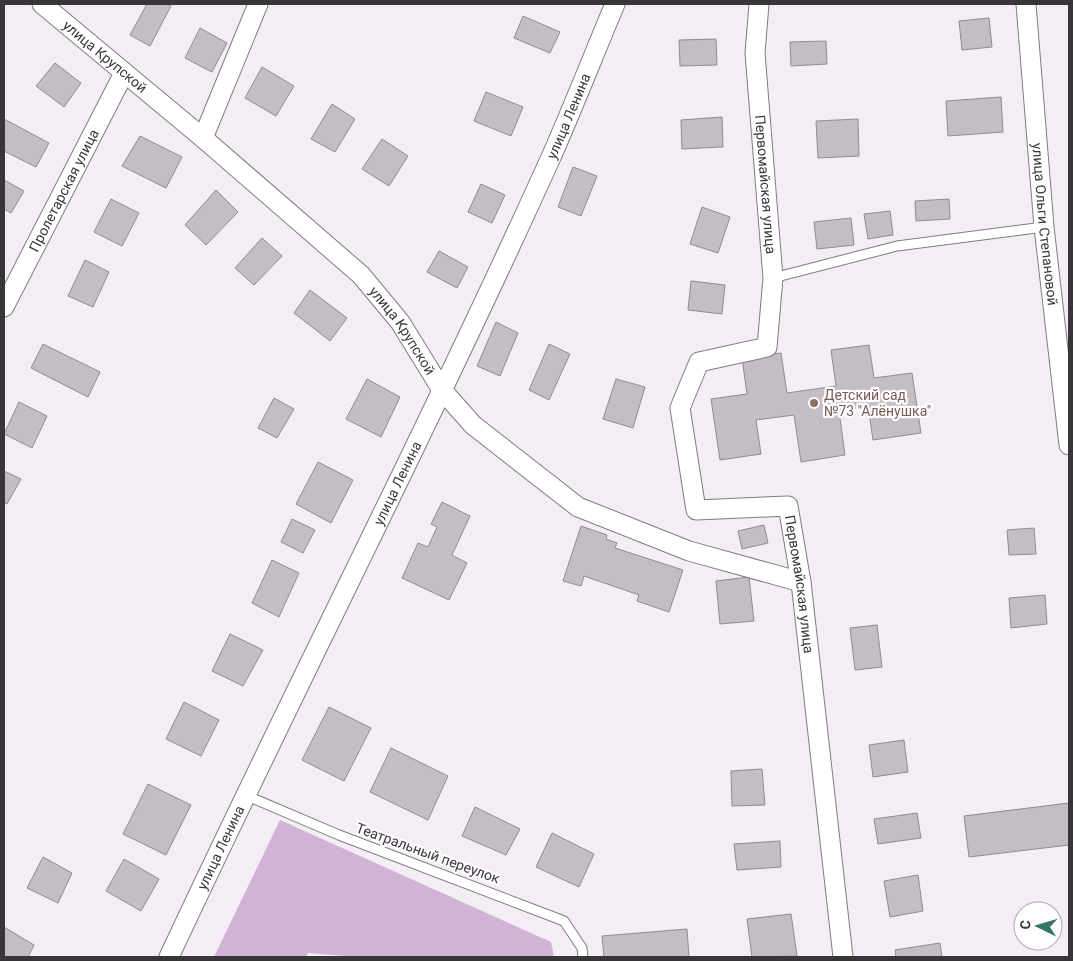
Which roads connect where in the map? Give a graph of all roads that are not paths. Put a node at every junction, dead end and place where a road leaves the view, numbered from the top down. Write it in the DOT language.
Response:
graph roads {
  1 [pos="42,4"];
  2 [pos="258,4"];
  3 [pos="615,4"];
  4 [pos="760,4"];
  5 [pos="1026,4"];
  6 [pos="124,72"];
  7 [pos="203,138"];
  8 [pos="1044,227"];
  9 [pos="773,278"];
  10 [pos="4,307"];
  11 [pos="442,390"];
  12 [pos="1069,445"];
  13 [pos="801,582"];
  14 [pos="245,795"];
  15 [pos="169,957"];
  16 [pos="583,957"];
  17 [pos="843,957"];
  1 -- 6 [label="street, улица Крупской"];
  2 -- 7 [label="street"];
  3 -- 11 [label="street, улица Ленина"];
  4 -- 9 [label="street, Первомайская улица"];
  5 -- 8 [label="street, улица Ольги Степановой"];
  6 -- 7 [label="street, улица Крупской"];
  6 -- 10 [label="street, Пролетарская улица"];
  7 -- 11 [label="street, улица Крупской"];
  8 -- 9 [label="lane"];
  8 -- 12 [label="street, улица Ольги Степановой"];
  9 -- 13 [label="street, Первомайская улица"];
  11 -- 13 [label="street, улица Крупской"];
  11 -- 14 [label="street, улица Ленина"];
  13 -- 17 [label="street, Первомайская улица"];
  14 -- 15 [label="street, улица Ленина"];
  14 -- 16 [label="lane, Театральный переулок"];
}
